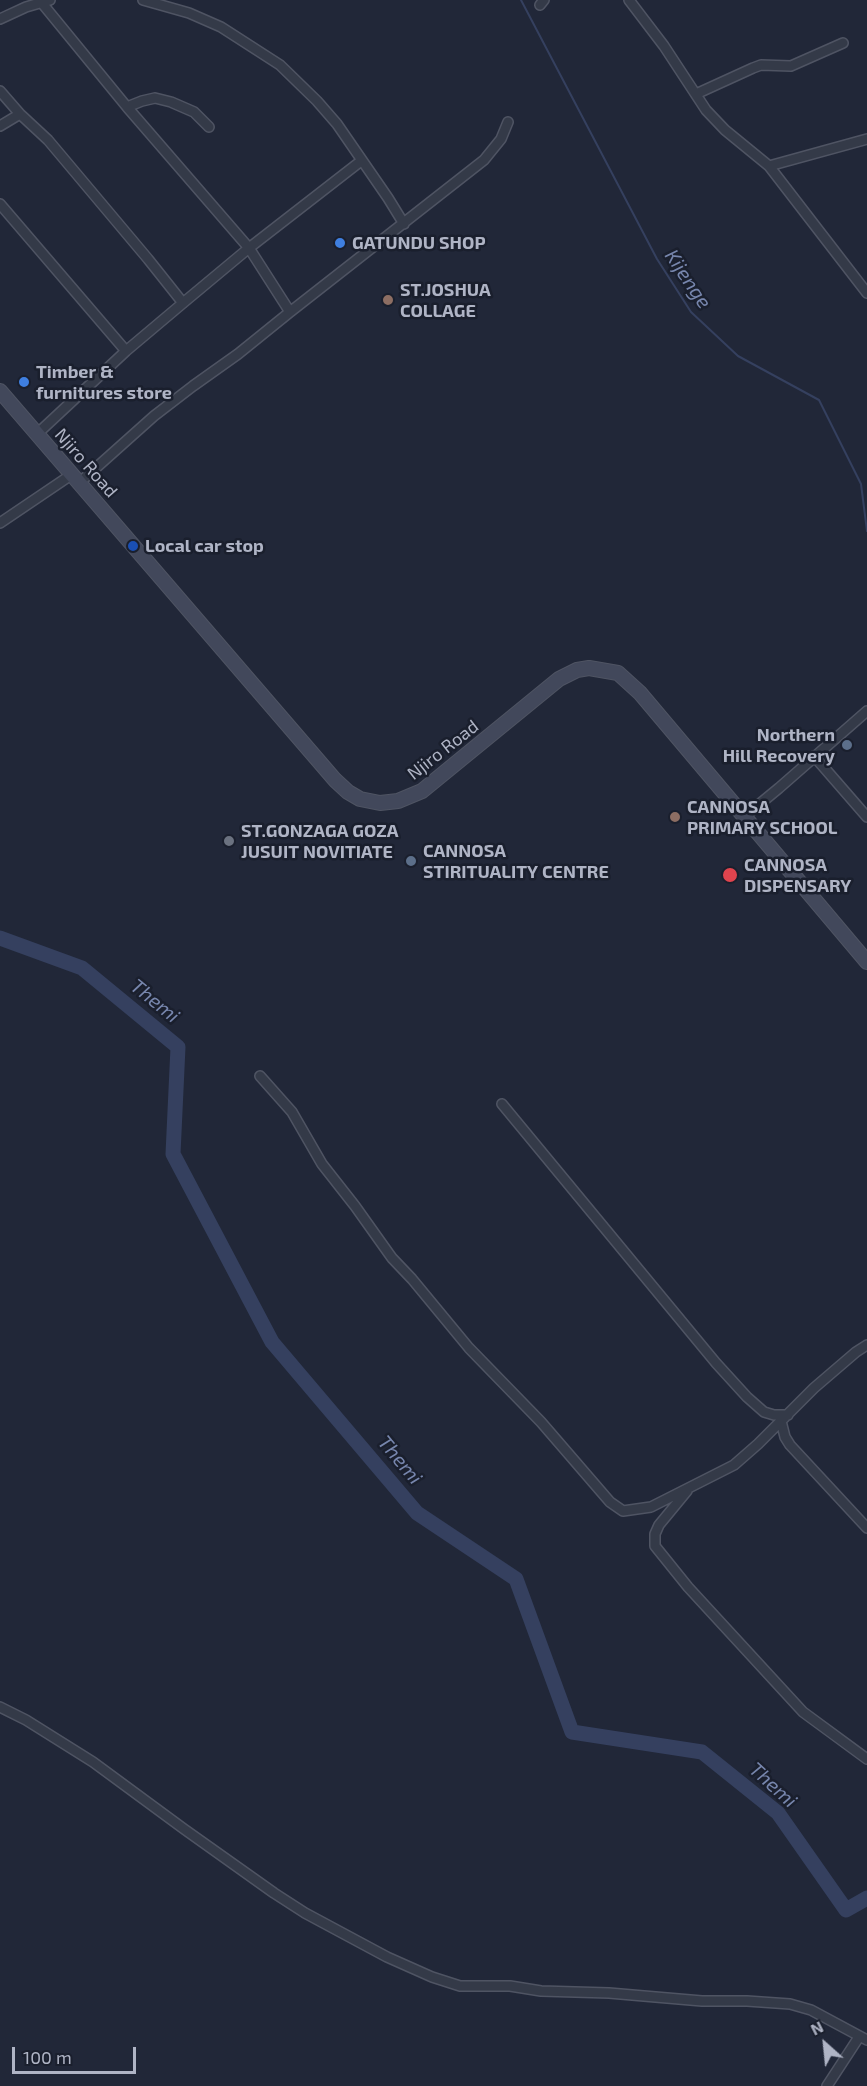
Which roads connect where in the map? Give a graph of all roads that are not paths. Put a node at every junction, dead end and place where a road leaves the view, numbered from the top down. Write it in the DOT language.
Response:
graph roads {
  1 [pos="143,0"];
  2 [pos="629,0"];
  3 [pos="45,1"];
  4 [pos="0,19"];
  5 [pos="843,43"];
  6 [pos="0,91"];
  7 [pos="696,94"];
  8 [pos="9,101"];
  9 [pos="127,107"];
  10 [pos="20,114"];
  11 [pos="508,122"];
  12 [pos="2,124"];
  13 [pos="209,127"];
  14 [pos="867,139"];
  15 [pos="361,161"];
  16 [pos="770,166"];
  17 [pos="0,204"];
  18 [pos="404,225"];
  19 [pos="249,248"];
  20 [pos="867,294"];
  21 [pos="183,303"];
  22 [pos="290,312"];
  23 [pos="126,351"];
  24 [pos="0,391"];
  25 [pos="37,434"];
  26 [pos="75,479"];
  27 [pos="0,524"];
  28 [pos="867,711"];
  29 [pos="814,756"];
  30 [pos="745,816"];
  31 [pos="867,817"];
  32 [pos="867,962"];
  33 [pos="260,1076"];
  34 [pos="501,1104"];
  35 [pos="867,1345"];
  36 [pos="785,1418"];
  37 [pos="690,1487"];
  38 [pos="867,1527"];
  39 [pos="0,1707"];
  40 [pos="867,1759"];
  41 [pos="863,2038"];
  42 [pos="827,2086"];
  1 -- 15 [label="street"];
  2 -- 7 [label="street"];
  3 -- 4 [label="street"];
  3 -- 9 [label="street"];
  5 -- 7 [label="street"];
  6 -- 8 [label="street"];
  7 -- 16 [label="street"];
  8 -- 10 [label="street"];
  8 -- 12 [label="street"];
  9 -- 13 [label="street"];
  9 -- 19 [label="street"];
  10 -- 12 [label="street"];
  10 -- 21 [label="street"];
  11 -- 18 [label="street"];
  14 -- 16 [label="street"];
  15 -- 18 [label="street"];
  15 -- 19 [label="street"];
  16 -- 20 [label="street"];
  17 -- 23 [label="street"];
  18 -- 22 [label="street"];
  19 -- 21 [label="street"];
  19 -- 22 [label="street"];
  21 -- 23 [label="street"];
  22 -- 26 [label="street"];
  23 -- 25 [label="street"];
  24 -- 25 [label="street, Njiro Road"];
  25 -- 26 [label="street, Njiro Road"];
  26 -- 27 [label="street"];
  26 -- 30 [label="street, Njiro Road"];
  28 -- 29 [label="street"];
  29 -- 30 [label="street"];
  29 -- 31 [label="street"];
  30 -- 32 [label="street, Njiro Road"];
  33 -- 37 [label="street"];
  34 -- 36 [label="street"];
  35 -- 36 [label="street"];
  36 -- 37 [label="street"];
  36 -- 38 [label="street"];
  37 -- 40 [label="street"];
  39 -- 41 [label="street"];
  41 -- 42 [label="street"];
}
